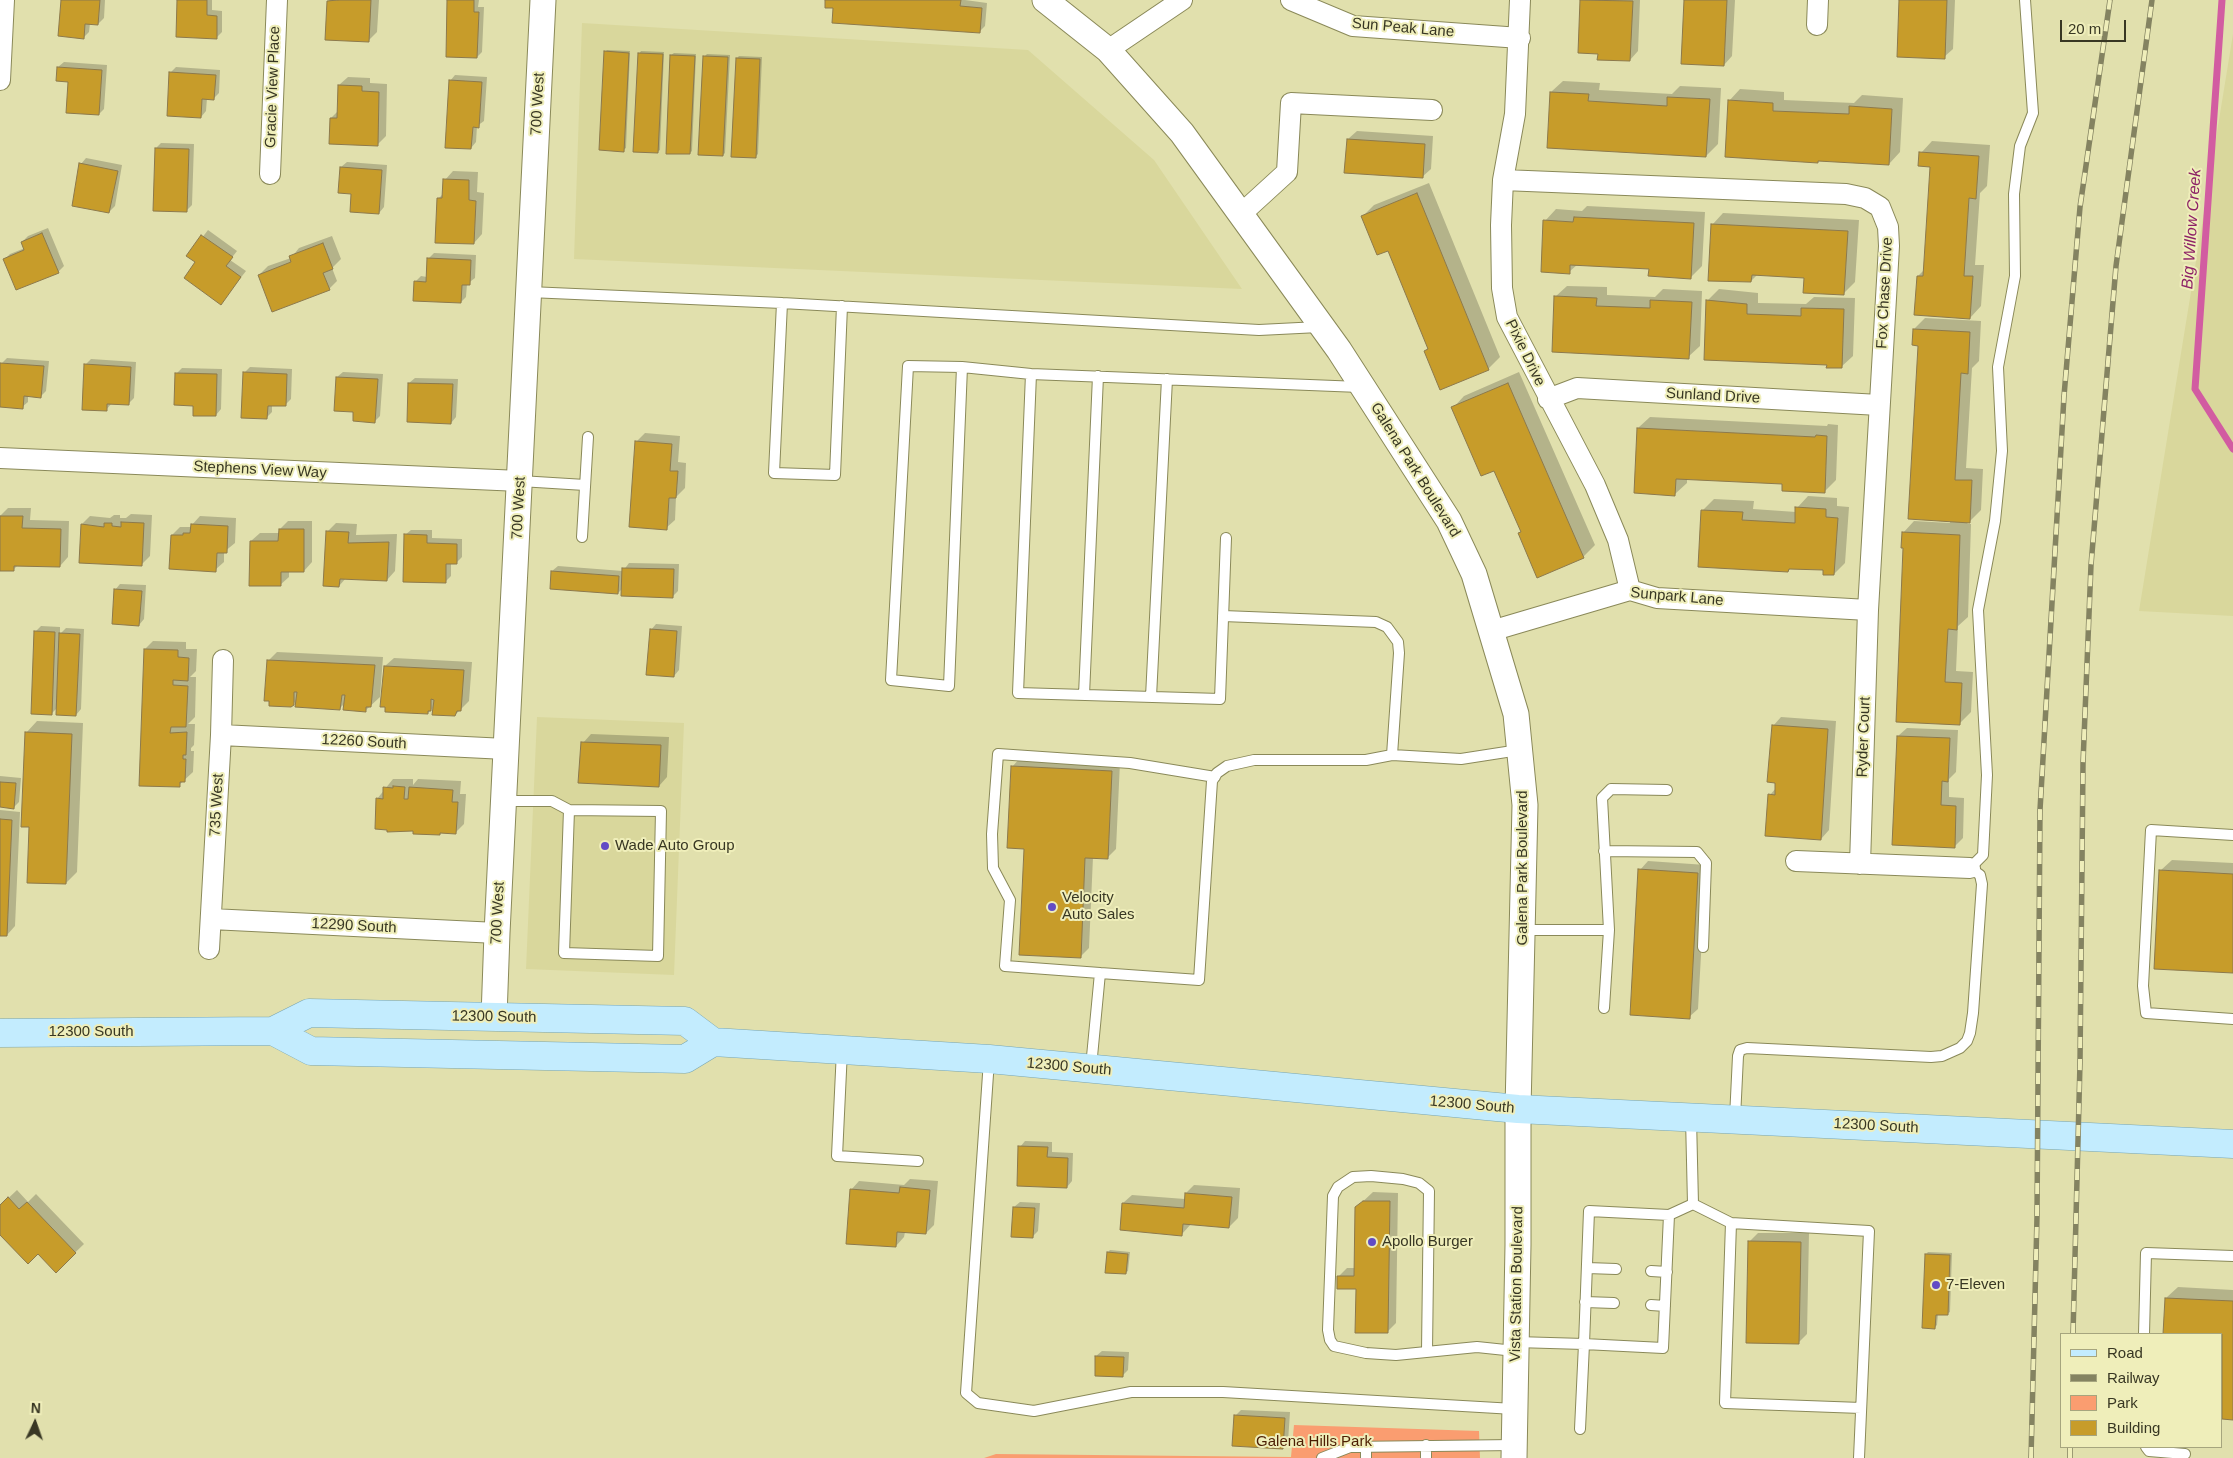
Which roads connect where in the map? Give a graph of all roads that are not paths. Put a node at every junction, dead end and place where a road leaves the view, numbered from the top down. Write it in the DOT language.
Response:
graph roads {
  1 [pos="4,0"];
  2 [pos="277,0"];
  3 [pos="543,0"];
  4 [pos="1045,0"];
  5 [pos="1182,0"];
  6 [pos="1292,0"];
  7 [pos="1520,0"];
  8 [pos="1818,0"];
  9 [pos="2025,0"];
  10 [pos="1817,25"];
  11 [pos="1520,38"];
  12 [pos="1108,50"];
  13 [pos="0,80"];
  14 [pos="1432,110"];
  15 [pos="270,174"];
  16 [pos="1503,180"];
  17 [pos="1241,214"];
  18 [pos="529,292"];
  19 [pos="782,302"];
  20 [pos="842,306"];
  21 [pos="1322,326"];
  22 [pos="962,367"];
  23 [pos="1031,374"];
  24 [pos="1098,376"];
  25 [pos="1167,379"];
  26 [pos="1363,387"];
  27 [pos="1548,399"];
  28 [pos="1878,405"];
  29 [pos="588,437"];
  30 [pos="0,458"];
  31 [pos="520,481"];
  32 [pos="585,484"];
  33 [pos="582,537"];
  34 [pos="1226,538"];
  35 [pos="1630,590"];
  36 [pos="1868,610"];
  37 [pos="1223,616"];
  38 [pos="1491,631"];
  39 [pos="223,660"];
  40 [pos="1084,695"];
  41 [pos="1151,696"];
  42 [pos="221,735"];
  43 [pos="506,749"];
  44 [pos="1520,750"];
  45 [pos="1392,755"];
  46 [pos="1214,777"];
  47 [pos="1666,790"];
  48 [pos="504,801"];
  49 [pos="570,810"];
  50 [pos="2233,835"];
  51 [pos="1604,851"];
  52 [pos="1796,861"];
  53 [pos="1860,864"];
  54 [pos="1970,868"];
  55 [pos="211,919"];
  56 [pos="1523,930"];
  57 [pos="1609,930"];
  58 [pos="496,933"];
  59 [pos="1703,947"];
  60 [pos="209,949"];
  61 [pos="1100,973"];
  62 [pos="1604,1008"];
  63 [pos="494,1016"];
  64 [pos="2233,1019"];
  65 [pos="273,1031"];
  66 [pos="0,1033"];
  67 [pos="713,1042"];
  68 [pos="842,1049"];
  69 [pos="989,1059"];
  70 [pos="1091,1069"];
  71 [pos="1518,1109"];
  72 [pos="1691,1117"];
  73 [pos="1735,1119"];
  74 [pos="2233,1144"];
  75 [pos="918,1160"];
  76 [pos="1693,1204"];
  77 [pos="1669,1215"];
  78 [pos="1731,1224"];
  79 [pos="2233,1256"];
  80 [pos="1587,1268"];
  81 [pos="1616,1269"];
  82 [pos="1651,1271"];
  83 [pos="1667,1272"];
  84 [pos="1585,1302"];
  85 [pos="1614,1303"];
  86 [pos="1650,1305"];
  87 [pos="1665,1306"];
  88 [pos="2144,1333"];
  89 [pos="1584,1344"];
  90 [pos="1516,1346"];
  91 [pos="1427,1351"];
  92 [pos="1861,1408"];
  93 [pos="1515,1409"];
  94 [pos="1580,1429"];
  95 [pos="1426,1445"];
  96 [pos="2147,1448"];
  97 [pos="1514,1451"];
  98 [pos="1366,1453"];
  99 [pos="2185,1454"];
  100 [pos="1322,1458"];
  101 [pos="1426,1458"];
  102 [pos="1859,1458"];
  1 -- 13 [label="street"];
  2 -- 15 [label="street, Gracie View Place"];
  3 -- 18 [label="street, 700 West"];
  4 -- 12 [label="street, Galena Park Boulevard"];
  5 -- 12 [label="street"];
  6 -- 11 [label="street, Sun Peak Lane"];
  7 -- 11 [label="street, Pixie Drive"];
  8 -- 10 [label="street"];
  9 -- 54 [label="lane"];
  11 -- 16 [label="street, Pixie Drive"];
  12 -- 17 [label="street, Galena Park Boulevard"];
  14 -- 17 [label="street"];
  16 -- 27 [label="street, Pixie Drive"];
  16 -- 28 [label="street, Fox Chase Drive"];
  17 -- 21 [label="street, Galena Park Boulevard"];
  18 -- 19 [label="lane"];
  18 -- 31 [label="street, 700 West"];
  19 -- 20 [label="lane"];
  19 -- 20 [label="lane"];
  20 -- 21 [label="lane"];
  21 -- 26 [label="street, Galena Park Boulevard"];
  22 -- 22 [label="lane"];
  22 -- 23 [label="lane"];
  23 -- 24 [label="lane"];
  23 -- 40 [label="lane"];
  24 -- 25 [label="lane"];
  24 -- 40 [label="lane"];
  25 -- 26 [label="lane"];
  25 -- 41 [label="lane"];
  26 -- 38 [label="street, Galena Park Boulevard"];
  27 -- 28 [label="street, Sunland Drive"];
  27 -- 35 [label="street, Pixie Drive"];
  28 -- 36 [label="street, Fox Chase Drive"];
  29 -- 32 [label="lane"];
  30 -- 31 [label="street, Stephens View Way"];
  31 -- 32 [label="lane"];
  31 -- 43 [label="street, 700 West"];
  32 -- 33 [label="lane"];
  34 -- 37 [label="lane"];
  35 -- 36 [label="street, Sunpark Lane"];
  35 -- 38 [label="street, Sunpark Lane"];
  36 -- 53 [label="street, Ryder Court"];
  37 -- 41 [label="lane"];
  37 -- 45 [label="lane"];
  38 -- 44 [label="street, Galena Park Boulevard"];
  39 -- 42 [label="street, 735 West"];
  40 -- 41 [label="lane"];
  42 -- 43 [label="street, 12260 South"];
  42 -- 55 [label="street, 735 West"];
  43 -- 48 [label="street, 700 West"];
  44 -- 45 [label="lane"];
  44 -- 56 [label="street, Galena Park Boulevard"];
  45 -- 46 [label="lane"];
  46 -- 61 [label="lane"];
  46 -- 61 [label="lane"];
  47 -- 51 [label="lane"];
  48 -- 49 [label="lane"];
  48 -- 58 [label="street, 700 West"];
  49 -- 49 [label="lane"];
  50 -- 64 [label="lane"];
  51 -- 57 [label="lane"];
  51 -- 59 [label="lane"];
  52 -- 53 [label="street"];
  53 -- 54 [label="street"];
  54 -- 73 [label="lane"];
  55 -- 58 [label="street, 12290 South"];
  55 -- 60 [label="street, 735 West"];
  56 -- 57 [label="lane"];
  56 -- 71 [label="street, Galena Park Boulevard"];
  57 -- 62 [label="lane"];
  58 -- 63 [label="street, 700 West"];
  61 -- 70 [label="lane"];
  63 -- 65 [label="main road, 12300 South"];
  63 -- 67 [label="main road, 12300 South"];
  65 -- 66 [label="main road, 12300 South"];
  65 -- 67 [label="main road, 12300 South"];
  67 -- 68 [label="main road, 12300 South"];
  68 -- 69 [label="main road, 12300 South"];
  68 -- 75 [label="lane"];
  69 -- 70 [label="main road, 12300 South"];
  69 -- 93 [label="lane"];
  70 -- 71 [label="main road, 12300 South"];
  71 -- 72 [label="main road, 12300 South"];
  71 -- 90 [label="street, Vista Station Boulevard"];
  72 -- 73 [label="main road, 12300 South"];
  72 -- 76 [label="lane"];
  73 -- 74 [label="main road, 12300 South"];
  76 -- 77 [label="lane"];
  76 -- 78 [label="lane"];
  77 -- 80 [label="lane"];
  77 -- 83 [label="lane"];
  78 -- 92 [label="lane"];
  78 -- 92 [label="lane"];
  79 -- 88 [label="lane"];
  80 -- 81 [label="lane"];
  80 -- 84 [label="lane"];
  82 -- 83 [label="lane"];
  83 -- 87 [label="lane"];
  84 -- 85 [label="lane"];
  84 -- 89 [label="lane"];
  86 -- 87 [label="lane"];
  87 -- 89 [label="lane"];
  89 -- 90 [label="lane"];
  89 -- 94 [label="lane"];
  90 -- 91 [label="lane"];
  90 -- 93 [label="street, Vista Station Boulevard"];
  91 -- 91 [label="lane"];
  92 -- 102 [label="lane"];
  93 -- 97 [label="street, Vista Station Boulevard"];
  95 -- 97 [label="lane"];
  95 -- 98 [label="lane"];
  95 -- 101 [label="lane"];
  96 -- 99 [label="lane"];
  98 -- 100 [label="lane"];
}
